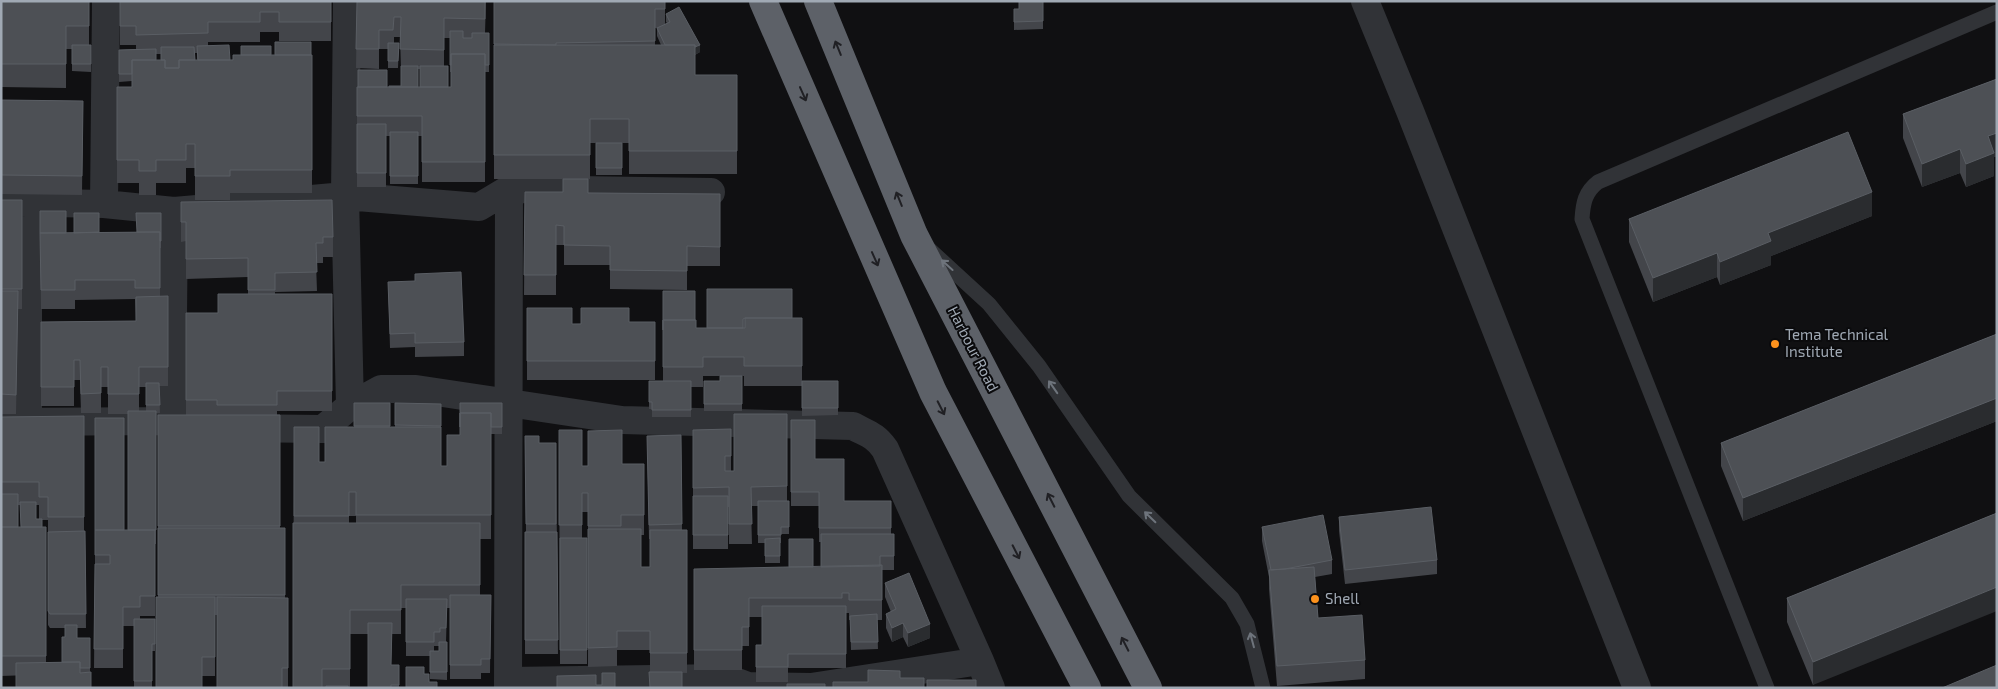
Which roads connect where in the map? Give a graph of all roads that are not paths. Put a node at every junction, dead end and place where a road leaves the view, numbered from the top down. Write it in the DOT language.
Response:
graph roads {
  1 [pos="106,1"];
  2 [pos="347,1"];
  3 [pos="763,1"];
  4 [pos="818,1"];
  5 [pos="1365,1"];
  6 [pos="1997,12"];
  7 [pos="509,189"];
  8 [pos="711,192"];
  9 [pos="345,196"];
  10 [pos="14,202"];
  11 [pos="104,204"];
  12 [pos="174,210"];
  13 [pos="914,235"];
  14 [pos="508,404"];
  15 [pos="350,406"];
  16 [pos="172,421"];
  17 [pos="1,422"];
  18 [pos="28,422"];
  19 [pos="980,661"];
  20 [pos="508,684"];
  21 [pos="991,688"];
  22 [pos="1087,688"];
  23 [pos="1148,688"];
  24 [pos="1263,688"];
  25 [pos="1637,688"];
  26 [pos="1767,688"];
  1 -- 11 [label="street"];
  2 -- 9 [label="street"];
  3 -- 22 [label="highway, one-way"];
  13 -- 4 [label="highway, Harbour Road, one-way"];
  5 -- 25 [label="street"];
  6 -- 26 [label="lane"];
  7 -- 8 [label="street"];
  7 -- 9 [label="street"];
  7 -- 14 [label="street"];
  9 -- 12 [label="street"];
  9 -- 15 [label="street"];
  10 -- 11 [label="street"];
  10 -- 18 [label="street"];
  11 -- 12 [label="street"];
  12 -- 16 [label="street"];
  23 -- 13 [label="highway, Harbour Road, one-way"];
  24 -- 13 [label="lane, one-way"];
  14 -- 15 [label="street"];
  14 -- 19 [label="street"];
  14 -- 20 [label="street"];
  15 -- 16 [label="street"];
  16 -- 18 [label="street"];
  17 -- 18 [label="street"];
  19 -- 20 [label="street"];
  19 -- 21 [label="street"];
}
